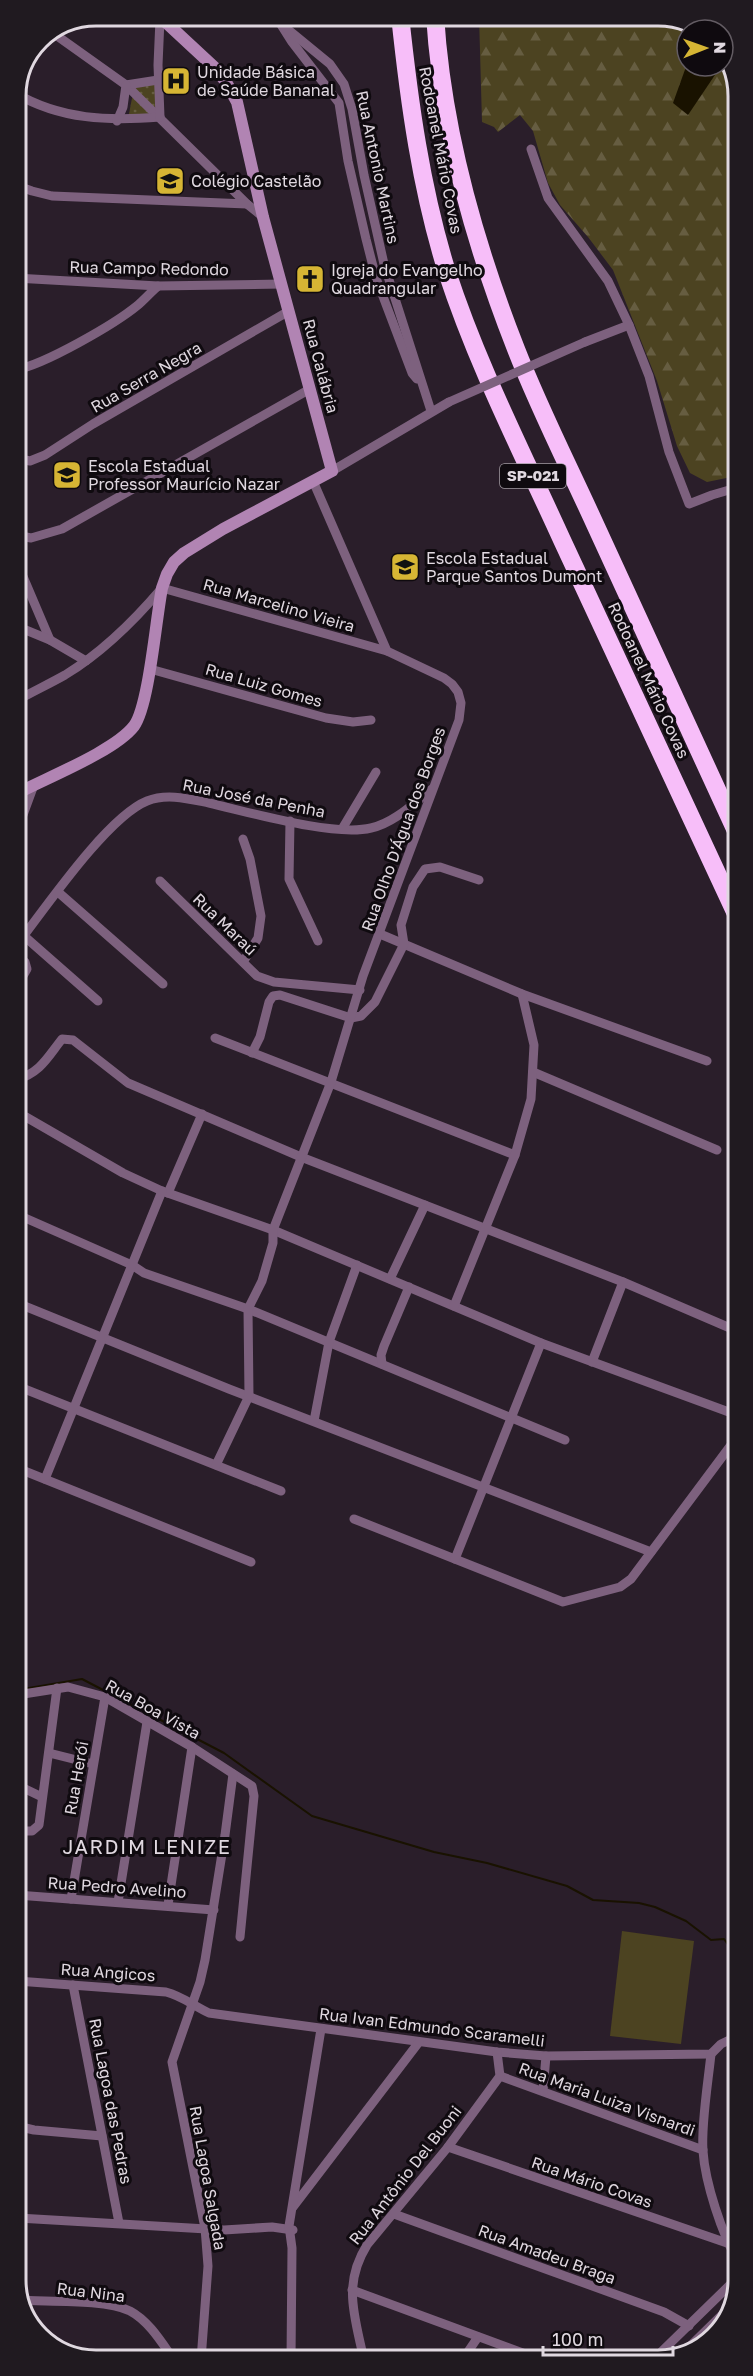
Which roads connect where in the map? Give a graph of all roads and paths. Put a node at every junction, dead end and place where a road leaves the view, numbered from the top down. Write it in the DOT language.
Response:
graph roads {
  1 [pos="159,25"];
  2 [pos="168,25"];
  3 [pos="281,25"];
  4 [pos="283,25"];
  5 [pos="401,26"];
  6 [pos="436,26"];
  7 [pos="58,37"];
  8 [pos="158,80"];
  9 [pos="126,85"];
  10 [pos="26,100"];
  11 [pos="160,117"];
  12 [pos="117,121"];
  13 [pos="531,149"];
  14 [pos="26,189"];
  15 [pos="247,204"];
  16 [pos="263,217"];
  17 [pos="26,279"];
  18 [pos="282,284"];
  19 [pos="158,286"];
  20 [pos="289,311"];
  21 [pos="629,325"];
  22 [pos="26,368"];
  23 [pos="423,385"];
  24 [pos="310,389"];
  25 [pos="431,411"];
  26 [pos="26,460"];
  27 [pos="332,471"];
  28 [pos="313,481"];
  29 [pos="728,490"];
  30 [pos="26,537"];
  31 [pos="26,584"];
  32 [pos="162,588"];
  33 [pos="26,630"];
  34 [pos="50,640"];
  35 [pos="387,651"];
  36 [pos="86,661"];
  37 [pos="150,669"];
  38 [pos="26,696"];
  39 [pos="371,720"];
  40 [pos="376,772"];
  41 [pos="34,785"];
  42 [pos="26,789"];
  43 [pos="432,789"];
  44 [pos="26,807"];
  45 [pos="728,814"];
  46 [pos="290,821"];
  47 [pos="342,829"];
  48 [pos="243,839"];
  49 [pos="479,880"];
  50 [pos="160,881"];
  51 [pos="58,892"];
  52 [pos="728,897"];
  53 [pos="26,933"];
  54 [pos="380,934"];
  55 [pos="26,938"];
  56 [pos="318,941"];
  57 [pos="404,944"];
  58 [pos="243,962"];
  59 [pos="163,984"];
  60 [pos="360,990"];
  61 [pos="522,994"];
  62 [pos="98,1001"];
  63 [pos="351,1018"];
  64 [pos="215,1038"];
  65 [pos="252,1053"];
  66 [pos="707,1061"];
  67 [pos="533,1072"];
  68 [pos="26,1075"];
  69 [pos="331,1082"];
  70 [pos="202,1114"];
  71 [pos="26,1117"];
  72 [pos="717,1150"];
  73 [pos="515,1155"];
  74 [pos="302,1157"];
  75 [pos="165,1192"];
  76 [pos="425,1205"];
  77 [pos="26,1218"];
  78 [pos="485,1229"];
  79 [pos="273,1230"];
  80 [pos="132,1265"];
  81 [pos="357,1265"];
  82 [pos="390,1279"];
  83 [pos="623,1282"];
  84 [pos="409,1287"];
  85 [pos="454,1306"];
  86 [pos="26,1307"];
  87 [pos="248,1309"];
  88 [pos="728,1327"];
  89 [pos="102,1338"];
  90 [pos="329,1342"];
  91 [pos="541,1343"];
  92 [pos="592,1362"];
  93 [pos="382,1364"];
  94 [pos="26,1390"];
  95 [pos="249,1396"];
  96 [pos="73,1409"];
  97 [pos="728,1412"];
  98 [pos="512,1418"];
  99 [pos="314,1421"];
  100 [pos="565,1440"];
  101 [pos="728,1449"];
  102 [pos="216,1465"];
  103 [pos="26,1472"];
  104 [pos="45,1479"];
  105 [pos="484,1487"];
  106 [pos="281,1491"];
  107 [pos="354,1519"];
  108 [pos="651,1552"];
  109 [pos="455,1559"];
  110 [pos="250,1562"];
  111 [pos="57,1689"];
  112 [pos="26,1694"];
  113 [pos="105,1697"];
  114 [pos="147,1722"];
  115 [pos="192,1747"];
  116 [pos="49,1753"];
  117 [pos="93,1764"];
  118 [pos="233,1774"];
  119 [pos="26,1789"];
  120 [pos="42,1797"];
  121 [pos="26,1831"];
  122 [pos="26,1896"];
  123 [pos="70,1899"];
  124 [pos="118,1902"];
  125 [pos="168,1905"];
  126 [pos="214,1910"];
  127 [pos="240,1937"];
  128 [pos="26,1982"];
  129 [pos="73,1985"];
  130 [pos="192,2006"];
  131 [pos="321,2029"];
  132 [pos="728,2041"];
  133 [pos="419,2042"];
  134 [pos="497,2052"];
  135 [pos="711,2055"];
  136 [pos="546,2056"];
  137 [pos="500,2076"];
  138 [pos="543,2091"];
  139 [pos="26,2128"];
  140 [pos="102,2136"];
  141 [pos="448,2147"];
  142 [pos="703,2150"];
  143 [pos="291,2209"];
  144 [pos="394,2214"];
  145 [pos="26,2218"];
  146 [pos="119,2223"];
  147 [pos="205,2228"];
  148 [pos="292,2230"];
  149 [pos="727,2243"];
  150 [pos="727,2288"];
  151 [pos="352,2290"];
  152 [pos="29,2301"];
  153 [pos="689,2326"];
  154 [pos="478,2337"];
  155 [pos="166,2350"];
  156 [pos="202,2350"];
  157 [pos="291,2350"];
  158 [pos="362,2350"];
  159 [pos="469,2350"];
  160 [pos="514,2350"];
  161 [pos="664,2350"];
  1 -- 8 [label="street"];
  2 -- 16 [label="street, Rua Calábria"];
  3 -- 23 [label="street"];
  4 -- 23 [label="street, Rua Antonio Martins"];
  5 -- 52 [label="highway, Rodoanel Mário Covas / SP-021"];
  6 -- 45 [label="highway, Rodoanel Mário Covas / SP-021"];
  7 -- 9 [label="street"];
  8 -- 9 [label="street"];
  8 -- 11 [label="street"];
  9 -- 11 [label="street"];
  9 -- 12 [label="street"];
  10 -- 12 [label="street"];
  11 -- 12 [label="street"];
  11 -- 15 [label="street"];
  13 -- 21 [label="street"];
  14 -- 15 [label="street"];
  15 -- 16 [label="street"];
  16 -- 18 [label="street, Rua Calábria"];
  17 -- 19 [label="street, Rua Campo Redondo"];
  18 -- 19 [label="street, Rua Campo Redondo"];
  18 -- 20 [label="street, Rua Calábria"];
  19 -- 22 [label="street"];
  20 -- 24 [label="street, Rua Calábria"];
  20 -- 26 [label="street, Rua Serra Negra"];
  21 -- 25 [label="street, bridge"];
  21 -- 29 [label="street"];
  23 -- 25 [label="street, Rua Antonio Martins"];
  24 -- 27 [label="street, Rua Calábria"];
  24 -- 30 [label="street"];
  25 -- 27 [label="street"];
  27 -- 28 [label="street"];
  28 -- 32 [label="street"];
  28 -- 35 [label="street"];
  31 -- 34 [label="street"];
  32 -- 35 [label="street, Rua Marcelino Vieira"];
  32 -- 36 [label="street"];
  32 -- 37 [label="street"];
  33 -- 34 [label="street"];
  34 -- 36 [label="street"];
  35 -- 43 [label="street, Rua Olho D'Água dos Borges"];
  36 -- 38 [label="street"];
  37 -- 39 [label="street, Rua Luiz Gomes"];
  37 -- 41 [label="street"];
  40 -- 47 [label="street"];
  41 -- 42 [label="street"];
  41 -- 44 [label="street"];
  43 -- 47 [label="street, Rua José da Penha"];
  43 -- 54 [label="street, Rua Olho D'Água dos Borges"];
  46 -- 47 [label="street, Rua José da Penha"];
  46 -- 51 [label="street, Rua José da Penha"];
  46 -- 56 [label="street"];
  48 -- 58 [label="street"];
  49 -- 57 [label="street"];
  50 -- 58 [label="street, Rua Maraú"];
  51 -- 53 [label="street, Rua José da Penha"];
  51 -- 59 [label="street"];
  54 -- 57 [label="street"];
  54 -- 60 [label="street, Rua Olho D'Água dos Borges"];
  55 -- 62 [label="street"];
  57 -- 61 [label="street"];
  57 -- 63 [label="street"];
  58 -- 60 [label="street, Rua Maraú"];
  60 -- 63 [label="street, Rua Olho D'Água dos Borges"];
  61 -- 66 [label="street"];
  61 -- 67 [label="street"];
  63 -- 65 [label="street"];
  63 -- 69 [label="street, Rua Olho D'Água dos Borges"];
  64 -- 65 [label="street"];
  65 -- 69 [label="street"];
  67 -- 72 [label="street"];
  67 -- 73 [label="street"];
  68 -- 70 [label="street"];
  69 -- 73 [label="street"];
  69 -- 74 [label="street, Rua Olho D'Água dos Borges"];
  70 -- 74 [label="street"];
  70 -- 75 [label="street"];
  71 -- 75 [label="street"];
  73 -- 78 [label="street"];
  74 -- 76 [label="street"];
  74 -- 79 [label="street, Rua Olho D'Água dos Borges"];
  75 -- 79 [label="street"];
  75 -- 80 [label="street"];
  76 -- 78 [label="street"];
  76 -- 82 [label="street"];
  77 -- 80 [label="street"];
  78 -- 83 [label="street"];
  78 -- 85 [label="street"];
  79 -- 81 [label="street"];
  79 -- 87 [label="street, Rua Olho D'Água dos Borges"];
  80 -- 87 [label="street"];
  80 -- 89 [label="street"];
  81 -- 82 [label="street"];
  81 -- 90 [label="street"];
  82 -- 84 [label="street"];
  83 -- 88 [label="street"];
  83 -- 92 [label="street"];
  84 -- 85 [label="street"];
  84 -- 93 [label="street"];
  85 -- 91 [label="street"];
  86 -- 89 [label="street"];
  87 -- 90 [label="street"];
  87 -- 95 [label="street"];
  89 -- 95 [label="street"];
  89 -- 96 [label="street"];
  90 -- 93 [label="street"];
  90 -- 99 [label="street"];
  91 -- 92 [label="street"];
  91 -- 98 [label="street"];
  92 -- 97 [label="street"];
  93 -- 98 [label="street"];
  94 -- 96 [label="street"];
  95 -- 99 [label="street"];
  95 -- 102 [label="street"];
  96 -- 102 [label="street"];
  96 -- 104 [label="street"];
  98 -- 100 [label="street"];
  98 -- 105 [label="street"];
  99 -- 105 [label="street"];
  101 -- 108 [label="street"];
  102 -- 106 [label="street"];
  103 -- 104 [label="street"];
  104 -- 110 [label="street"];
  105 -- 108 [label="street"];
  105 -- 109 [label="street"];
  107 -- 109 [label="street"];
  108 -- 109 [label="street"];
  111 -- 112 [label="street, Rua Boa Vista"];
  111 -- 113 [label="street, Rua Boa Vista"];
  111 -- 116 [label="street"];
  113 -- 114 [label="street, Rua Boa Vista"];
  113 -- 117 [label="street, Rua Herói"];
  114 -- 115 [label="street, Rua Boa Vista"];
  114 -- 124 [label="street"];
  115 -- 118 [label="street, Rua Boa Vista"];
  115 -- 125 [label="street"];
  116 -- 117 [label="street"];
  116 -- 120 [label="street"];
  117 -- 123 [label="street, Rua Herói"];
  118 -- 126 [label="street"];
  118 -- 127 [label="street, Rua Boa Vista"];
  119 -- 120 [label="street"];
  120 -- 121 [label="street"];
  122 -- 123 [label="street, Rua Pedro Avelino"];
  123 -- 124 [label="street, Rua Pedro Avelino"];
  124 -- 125 [label="street, Rua Pedro Avelino"];
  125 -- 126 [label="street, Rua Pedro Avelino"];
  126 -- 130 [label="street"];
  128 -- 129 [label="street, Rua Angicos"];
  129 -- 130 [label="street, Rua Angicos"];
  129 -- 140 [label="street, Rua Lagoa das Pedras"];
  130 -- 131 [label="street, Rua Ivan Edmundo Scaramelli"];
  130 -- 147 [label="street, Rua Lagoa Salgada"];
  131 -- 133 [label="street, Rua Ivan Edmundo Scaramelli"];
  131 -- 143 [label="street"];
  132 -- 135 [label="street"];
  133 -- 134 [label="street, Rua Ivan Edmundo Scaramelli"];
  133 -- 143 [label="street"];
  134 -- 136 [label="street, Rua Ivan Edmundo Scaramelli"];
  134 -- 137 [label="street"];
  135 -- 136 [label="street, Rua Ivan Edmundo Scaramelli"];
  135 -- 142 [label="street"];
  136 -- 138 [label="street"];
  137 -- 138 [label="street, Rua Maria Luiza Visnardi"];
  137 -- 141 [label="street, Rua Antônio Del Buoni"];
  138 -- 142 [label="street, Rua Maria Luiza Visnardi"];
  139 -- 140 [label="street"];
  140 -- 146 [label="street, Rua Lagoa das Pedras"];
  141 -- 144 [label="street, Rua Antônio Del Buoni"];
  141 -- 149 [label="street, Rua Mário Covas"];
  142 -- 149 [label="street"];
  143 -- 148 [label="street"];
  144 -- 151 [label="street, Rua Antônio Del Buoni"];
  144 -- 153 [label="street, Rua Amadeu Braga"];
  145 -- 146 [label="street"];
  146 -- 147 [label="street"];
  147 -- 148 [label="street"];
  147 -- 156 [label="street, Rua Lagoa Salgada"];
  148 -- 157 [label="street"];
  150 -- 153 [label="street"];
  151 -- 154 [label="street"];
  151 -- 158 [label="street, Rua Antônio Del Buoni"];
  152 -- 155 [label="street, Rua Nina"];
  153 -- 161 [label="street"];
  154 -- 159 [label="street"];
  154 -- 160 [label="street"];
}
